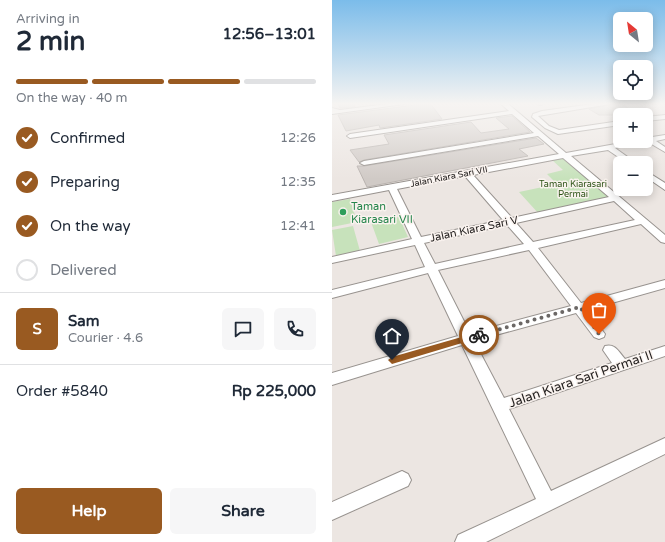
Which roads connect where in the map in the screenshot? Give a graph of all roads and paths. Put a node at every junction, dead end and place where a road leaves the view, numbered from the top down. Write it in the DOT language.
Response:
graph roads {
  1 [pos="403,128"];
  2 [pos="534,128"];
  3 [pos="551,128"];
  4 [pos="584,128"];
  5 [pos="540,134"];
  6 [pos="350,136"];
  7 [pos="665,137"];
  8 [pos="653,139"];
  9 [pos="653,142"];
  10 [pos="613,147"];
  11 [pos="610,148"];
  12 [pos="665,150"];
  13 [pos="565,155"];
  14 [pos="622,156"];
  15 [pos="364,163"];
  16 [pos="467,173"];
  17 [pos="653,178"];
  18 [pos="665,186"];
  19 [pos="392,188"];
  20 [pos="332,198"];
  21 [pos="616,198"];
  22 [pos="642,221"];
  23 [pos="509,222"];
  24 [pos="665,240"];
  25 [pos="418,241"];
  26 [pos="531,246"];
  27 [pos="332,260"];
  28 [pos="433,268"];
  29 [pos="665,284"];
  30 [pos="332,294"];
  31 [pos="580,307"];
  32 [pos="599,334"];
  33 [pos="468,338"];
  34 [pos="610,350"];
  35 [pos="665,351"];
  36 [pos="622,366"];
  37 [pos="332,378"];
  38 [pos="500,406"];
  39 [pos="665,446"];
  40 [pos="402,480"];
  41 [pos="547,502"];
  42 [pos="332,511"];
  43 [pos="465,542"];
  1 -- 6 [label="street"];
  2 -- 5 [label="street"];
  3 -- 4 [label="street"];
  5 -- 13 [label="street"];
  5 -- 15 [label="street"];
  7 -- 8 [label="street, Jalan Kiara Sari VII"];
  9 -- 12 [label="street"];
  10 -- 11 [label="street, Jalan Kiara Sari VII"];
  11 -- 13 [label="street, Jalan Kiara Sari VII"];
  11 -- 14 [label="street"];
  13 -- 16 [label="street, Jalan Kiara Sari VII"];
  13 -- 21 [label="street"];
  16 -- 19 [label="street, Jalan Kiara Sari VII"];
  16 -- 23 [label="street"];
  17 -- 18 [label="street"];
  19 -- 20 [label="street, Jalan Kiara Sari VII"];
  19 -- 25 [label="street, Jalan Kiara Sari Permai II"];
  21 -- 22 [label="street"];
  21 -- 23 [label="street, Jalan Kiara Sari V"];
  22 -- 24 [label="street"];
  22 -- 26 [label="street"];
  23 -- 25 [label="street, Jalan Kiara Sari V"];
  23 -- 26 [label="street"];
  25 -- 27 [label="street, Jalan Kiara Sari V"];
  25 -- 28 [label="street, Jalan Kiara Sari Permai II"];
  26 -- 28 [label="street"];
  26 -- 31 [label="street"];
  28 -- 30 [label="street"];
  28 -- 33 [label="street, Jalan Kiara Sari Permai II"];
  29 -- 31 [label="street"];
  31 -- 32 [label="street"];
  31 -- 33 [label="street"];
  33 -- 37 [label="street"];
  33 -- 38 [label="street, Jalan Kiara Sari Permai II"];
  34 -- 36 [label="street"];
  35 -- 36 [label="street, Jalan Kiara Sari Permai II"];
  36 -- 38 [label="street, Jalan Kiara Sari Permai II"];
  38 -- 41 [label="street"];
  39 -- 41 [label="street"];
  40 -- 42 [label="street"];
  41 -- 43 [label="street"];
}
